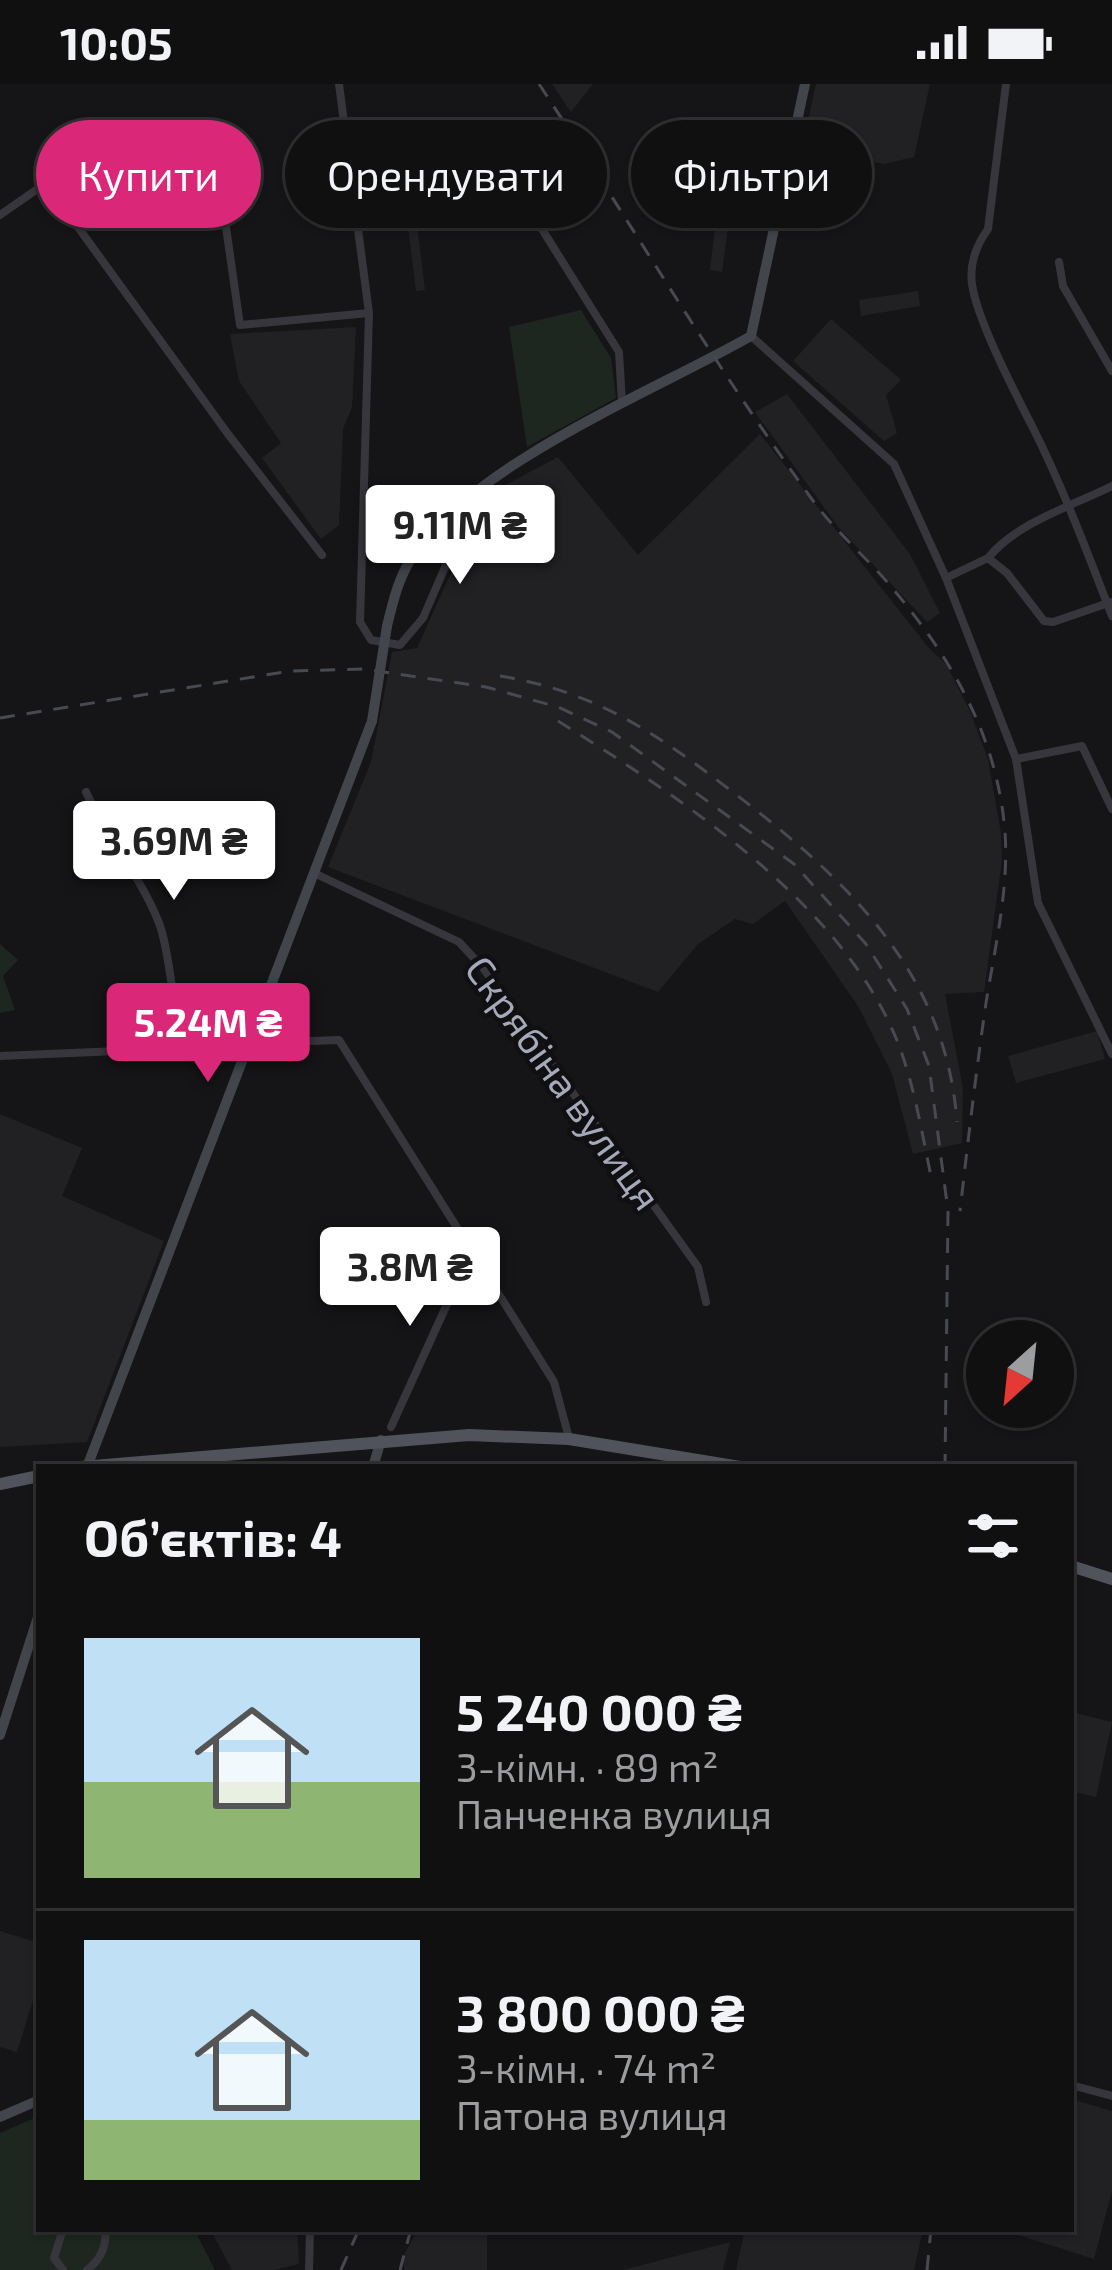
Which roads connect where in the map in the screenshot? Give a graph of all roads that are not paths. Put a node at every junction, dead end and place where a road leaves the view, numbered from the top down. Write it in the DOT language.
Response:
graph roads {
  1 [pos="339,84"];
  2 [pos="806,84"];
  3 [pos="1006,84"];
  4 [pos="0,214"];
  5 [pos="226,228"];
  6 [pos="541,228"];
  7 [pos="1059,262"];
  8 [pos="369,313"];
  9 [pos="751,336"];
  10 [pos="1112,371"];
  11 [pos="622,403"];
  12 [pos="1112,487"];
  13 [pos="476,491"];
  14 [pos="1066,509"];
  15 [pos="322,555"];
  16 [pos="988,558"];
  17 [pos="946,578"];
  18 [pos="1110,603"];
  19 [pos="1112,616"];
  20 [pos="1016,759"];
  21 [pos="86,792"];
  22 [pos="1112,809"];
  23 [pos="314,873"];
  24 [pos="252,1036"];
  25 [pos="190,1048"];
  26 [pos="245,1053"];
  27 [pos="1112,1054"];
  28 [pos="0,1056"];
  29 [pos="470,1254"];
  30 [pos="706,1302"];
  31 [pos="392,1426"];
  32 [pos="569,1439"];
  33 [pos="382,1441"];
  34 [pos="86,1464"];
  35 [pos="109,1464"];
  36 [pos="374,1464"];
  37 [pos="722,1464"];
  38 [pos="36,1477"];
  39 [pos="0,1484"];
  40 [pos="1074,1567"];
  41 [pos="1112,1579"];
  42 [pos="36,1623"];
  43 [pos="0,1735"];
  44 [pos="1074,2086"];
  45 [pos="1112,2096"];
  46 [pos="36,2101"];
  47 [pos="0,2117"];
  48 [pos="62,2232"];
  49 [pos="105,2232"];
  50 [pos="310,2232"];
  51 [pos="63,2270"];
  52 [pos="87,2270"];
  53 [pos="309,2270"];
  1 -- 8 [label="street"];
  2 -- 9 [label="street"];
  3 -- 14 [label="street"];
  4 -- 15 [label="street"];
  5 -- 8 [label="street"];
  6 -- 11 [label="street"];
  7 -- 10 [label="street"];
  8 -- 13 [label="street"];
  9 -- 11 [label="street"];
  9 -- 17 [label="street"];
  11 -- 13 [label="street"];
  12 -- 14 [label="street"];
  13 -- 23 [label="street, bridge"];
  14 -- 16 [label="street"];
  14 -- 18 [label="street"];
  16 -- 17 [label="street"];
  16 -- 18 [label="street"];
  17 -- 20 [label="street"];
  18 -- 19 [label="street"];
  20 -- 22 [label="street"];
  20 -- 27 [label="street"];
  21 -- 25 [label="street"];
  23 -- 24 [label="street"];
  23 -- 30 [label="street, Скрябіна вулиця"];
  24 -- 26 [label="street"];
  24 -- 29 [label="street"];
  25 -- 26 [label="street"];
  25 -- 28 [label="street"];
  26 -- 34 [label="street"];
  29 -- 31 [label="street"];
  29 -- 32 [label="street"];
  32 -- 33 [label="main road"];
  32 -- 37 [label="main road"];
  33 -- 35 [label="main road"];
  33 -- 36 [label="street"];
  38 -- 39 [label="main road"];
  40 -- 41 [label="main road"];
  42 -- 43 [label="street"];
  44 -- 45 [label="street"];
  46 -- 47 [label="street"];
  48 -- 51 [label="street"];
  49 -- 52 [label="street"];
  50 -- 53 [label="street"];
}
